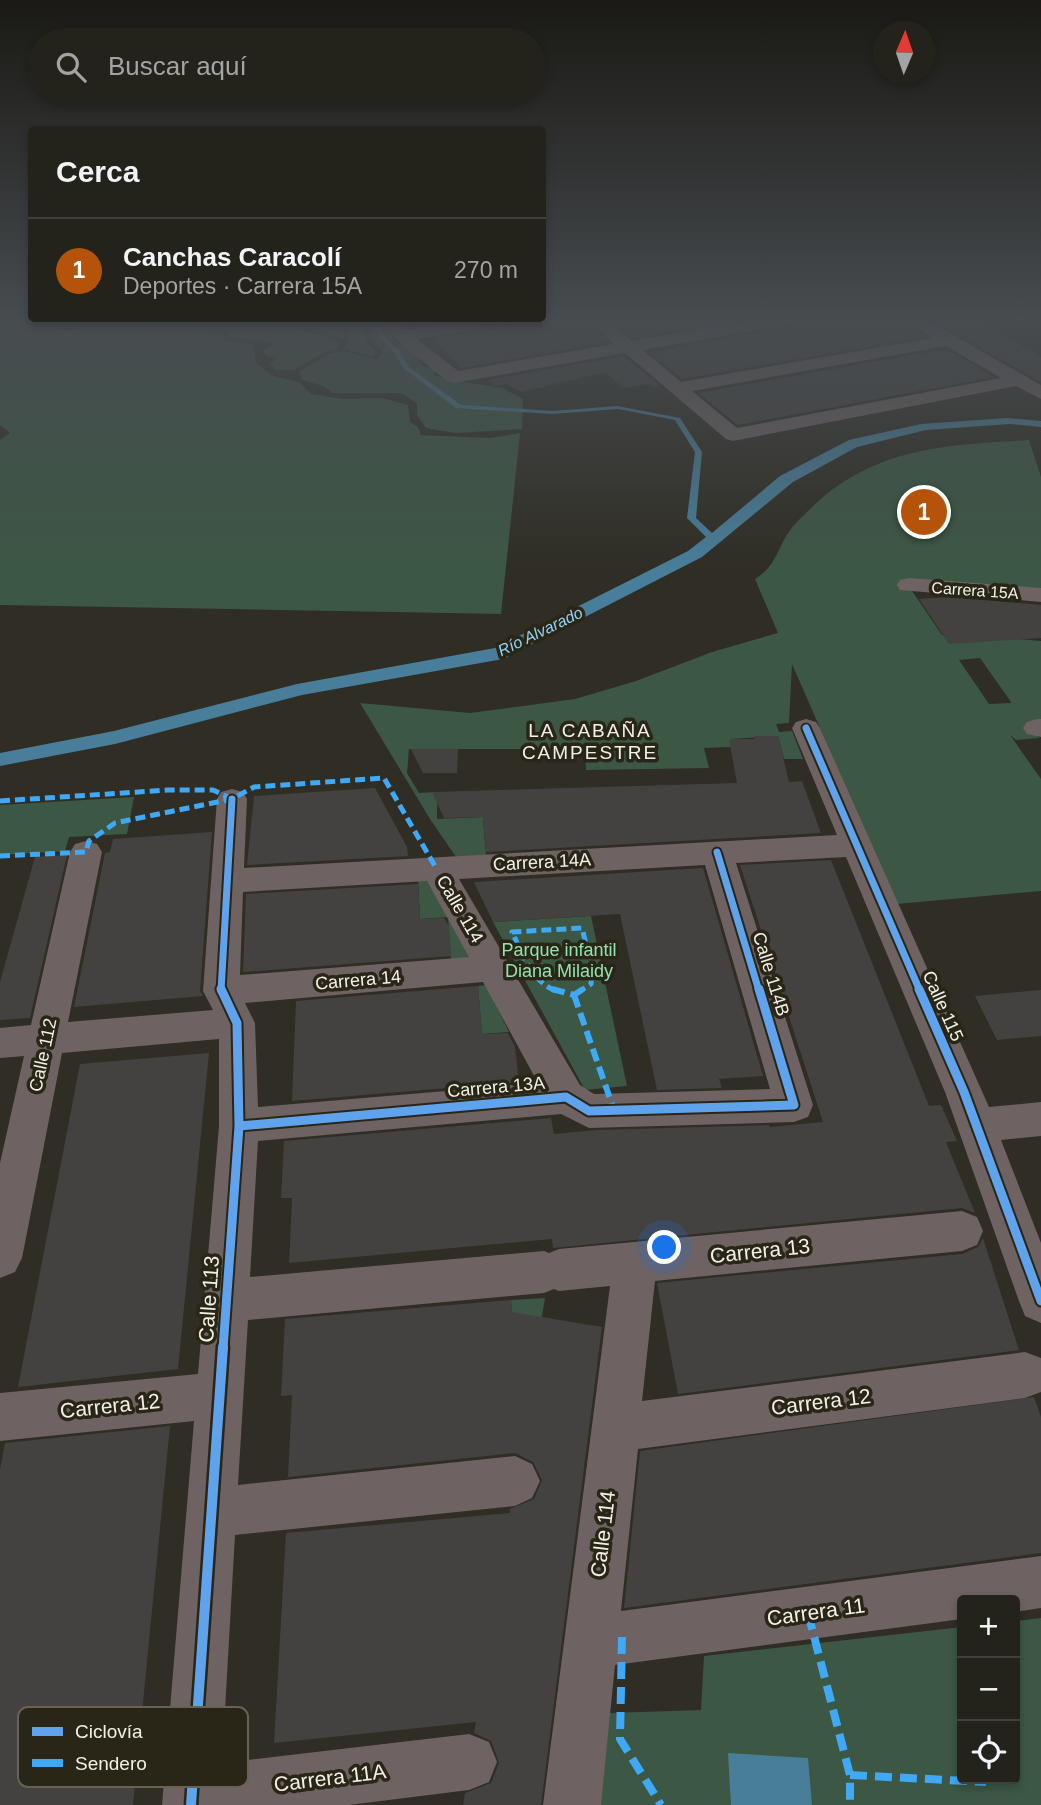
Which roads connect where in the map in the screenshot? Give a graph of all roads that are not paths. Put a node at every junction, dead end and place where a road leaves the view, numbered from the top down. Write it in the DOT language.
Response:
graph roads {
  1 [pos="694,402"];
  2 [pos="941,402"];
  3 [pos="909,585"];
  4 [pos="1041,595"];
  5 [pos="806,728"];
  6 [pos="232,799"];
  7 [pos="855,845"];
  8 [pos="86,852"];
  9 [pos="717,852"];
  10 [pos="436,868"];
  11 [pos="228,881"];
  12 [pos="494,968"];
  13 [pos="229,1007"];
  14 [pos="46,1040"];
  15 [pos="0,1043"];
  16 [pos="566,1097"];
  17 [pos="794,1105"];
  18 [pos="1041,1119"];
  19 [pos="977,1125"];
  20 [pos="239,1126"];
  21 [pos="962,1231"];
  22 [pos="0,1258"];
  23 [pos="635,1263"];
  24 [pos="227,1300"];
  25 [pos="1041,1301"];
  26 [pos="1026,1375"];
  27 [pos="220,1395"];
  28 [pos="0,1417"];
  29 [pos="616,1428"];
  30 [pos="515,1481"];
  31 [pos="211,1513"];
  32 [pos="1041,1582"];
  33 [pos="590,1642"];
  34 [pos="197,1707"];
  35 [pos="469,1762"];
  36 [pos="191,1800"];
  37 [pos="572,1805"];
  1 -- 2 [label="street"];
  3 -- 4 [label="street, Carrera 15A"];
  5 -- 7 [label="street, Calle 115"];
  6 -- 11 [label="street, Calle 113"];
  7 -- 9 [label="street, Carrera 14A"];
  7 -- 19 [label="street, Calle 115"];
  8 -- 14 [label="street, Calle 112"];
  9 -- 10 [label="street, Carrera 14A"];
  9 -- 17 [label="street, Calle 114B"];
  10 -- 11 [label="street, Carrera 14A"];
  10 -- 12 [label="street, Calle 114"];
  11 -- 13 [label="street, Calle 113"];
  12 -- 13 [label="street, Carrera 14"];
  12 -- 16 [label="street, Calle 114"];
  13 -- 14 [label="street, Carrera 14"];
  13 -- 20 [label="street, Calle 113"];
  14 -- 15 [label="street, Carrera 14"];
  14 -- 22 [label="street, Calle 112"];
  16 -- 17 [label="street, Carrera 13A"];
  16 -- 20 [label="street, Carrera 13A"];
  18 -- 19 [label="street"];
  19 -- 25 [label="street, Calle 115"];
  20 -- 24 [label="street, Calle 113"];
  21 -- 23 [label="street, Carrera 13"];
  23 -- 24 [label="street, Carrera 13"];
  23 -- 29 [label="street, Calle 114"];
  24 -- 27 [label="street, Calle 113"];
  26 -- 29 [label="street, Carrera 12"];
  27 -- 28 [label="street, Carrera 12"];
  27 -- 31 [label="street, Calle 113"];
  29 -- 33 [label="street, Calle 114"];
  30 -- 31 [label="street"];
  31 -- 34 [label="street, Calle 113"];
  32 -- 33 [label="street, Carrera 11"];
  33 -- 37 [label="street, Calle 114"];
  35 -- 36 [label="street, Carrera 11A"];
}
